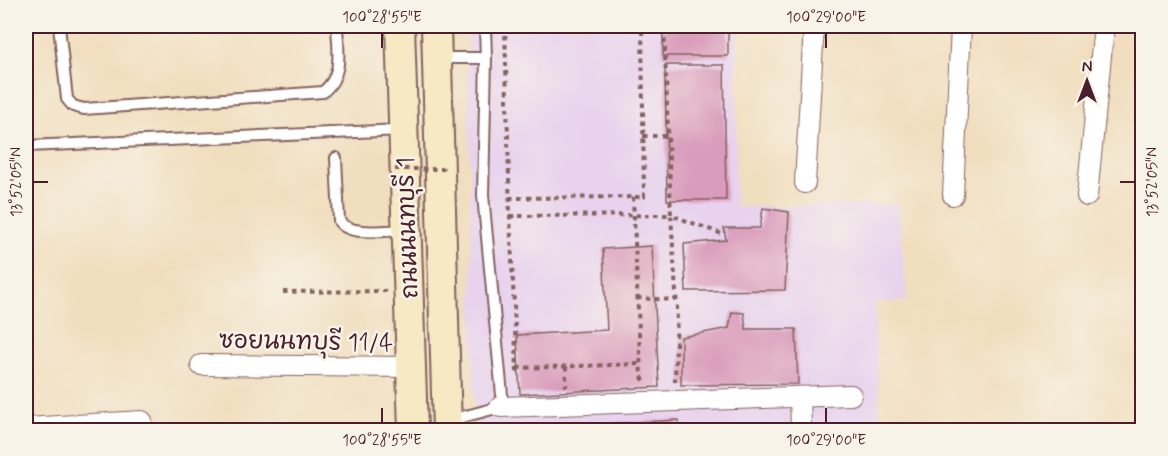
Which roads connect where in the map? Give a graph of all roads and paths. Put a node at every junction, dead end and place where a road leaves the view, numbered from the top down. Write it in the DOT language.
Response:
graph roads {
  1 [pos="59,26"];
  2 [pos="337,26"];
  3 [pos="400,26"];
  4 [pos="436,26"];
  5 [pos="485,26"];
  6 [pos="505,26"];
  7 [pos="642,26"];
  8 [pos="664,26"];
  9 [pos="814,26"];
  10 [pos="961,26"];
  11 [pos="1104,26"];
  12 [pos="437,58"];
  13 [pos="486,58"];
  14 [pos="404,130"];
  15 [pos="643,136"];
  16 [pos="668,136"];
  17 [pos="26,146"];
  18 [pos="336,158"];
  19 [pos="394,170"];
  20 [pos="449,170"];
  21 [pos="805,183"];
  22 [pos="953,195"];
  23 [pos="1087,196"];
  24 [pos="633,197"];
  25 [pos="509,198"];
  26 [pos="671,215"];
  27 [pos="510,216"];
  28 [pos="635,216"];
  29 [pos="407,230"];
  30 [pos="725,235"];
  31 [pos="409,291"];
  32 [pos="283,292"];
  33 [pos="637,298"];
  34 [pos="676,300"];
  35 [pos="641,364"];
  36 [pos="201,365"];
  37 [pos="411,368"];
  38 [pos="517,368"];
  39 [pos="647,384"];
  40 [pos="851,395"];
  41 [pos="800,397"];
  42 [pos="675,401"];
  43 [pos="509,407"];
  44 [pos="142,421"];
  45 [pos="447,426"];
  46 [pos="26,428"];
  47 [pos="413,430"];
  48 [pos="801,430"];
  1 -- 2 [label="lane"];
  3 -- 14 [label="main road, ถนนนนทบุรี 1"];
  4 -- 12 [label="main road, ถนนนนทบุรี 1"];
  5 -- 13 [label="lane"];
  6 -- 25 [label="path"];
  7 -- 15 [label="path"];
  8 -- 16 [label="path"];
  9 -- 21 [label="street"];
  10 -- 22 [label="street"];
  11 -- 23 [label="street"];
  12 -- 13 [label="lane"];
  12 -- 45 [label="main road, ถนนนนทบุรี 1"];
  13 -- 43 [label="lane"];
  14 -- 17 [label="lane"];
  14 -- 29 [label="main road, ถนนนนทบุรี 1"];
  15 -- 16 [label="path"];
  15 -- 24 [label="path"];
  16 -- 26 [label="path"];
  18 -- 29 [label="lane"];
  19 -- 20 [label="path, bridge"];
  24 -- 25 [label="path"];
  24 -- 28 [label="path"];
  25 -- 27 [label="path"];
  26 -- 28 [label="path"];
  26 -- 30 [label="path"];
  26 -- 34 [label="path"];
  27 -- 28 [label="path"];
  27 -- 38 [label="path"];
  28 -- 33 [label="path"];
  29 -- 31 [label="main road, ถนนนนทบุรี 1"];
  31 -- 32 [label="path"];
  31 -- 37 [label="main road, ถนนนนทบุรี 1"];
  33 -- 34 [label="path"];
  33 -- 35 [label="path"];
  34 -- 42 [label="path"];
  35 -- 38 [label="path"];
  35 -- 39 [label="path"];
  36 -- 37 [label="street, ซอยนนทบุรี 11/4"];
  37 -- 47 [label="main road, ถนนนนทบุรี 1"];
  38 -- 43 [label="path"];
  40 -- 41 [label="street"];
  41 -- 42 [label="street"];
  41 -- 48 [label="street"];
  42 -- 43 [label="street"];
  43 -- 45 [label="lane"];
  44 -- 46 [label="street"];
}
